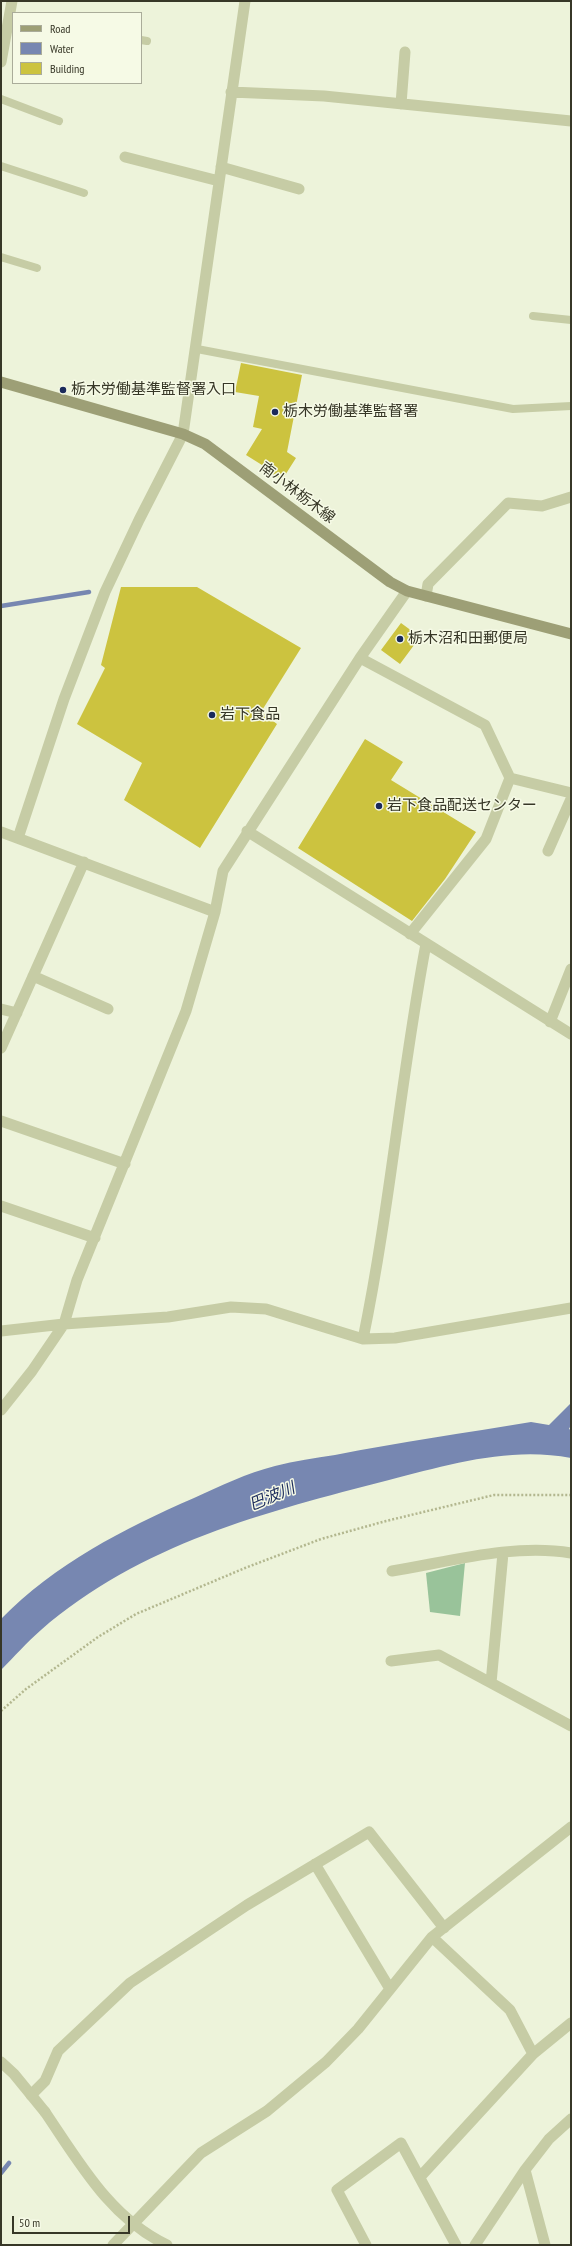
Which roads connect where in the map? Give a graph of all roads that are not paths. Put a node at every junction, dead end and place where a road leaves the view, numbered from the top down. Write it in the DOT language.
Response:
graph roads {
  1 [pos="12,1"];
  2 [pos="245,1"];
  3 [pos="11,17"];
  4 [pos="405,52"];
  5 [pos="1,62"];
  6 [pos="231,92"];
  7 [pos="1,99"];
  8 [pos="402,104"];
  9 [pos="571,120"];
  10 [pos="60,121"];
  11 [pos="125,157"];
  12 [pos="1,166"];
  13 [pos="221,167"];
  14 [pos="219,181"];
  15 [pos="299,189"];
  16 [pos="84,193"];
  17 [pos="1,257"];
  18 [pos="37,268"];
  19 [pos="534,316"];
  20 [pos="571,320"];
  21 [pos="197,349"];
  22 [pos="1,382"];
  23 [pos="571,406"];
  24 [pos="183,434"];
  25 [pos="571,497"];
  26 [pos="407,591"];
  27 [pos="426,596"];
  28 [pos="571,634"];
  29 [pos="360,658"];
  30 [pos="510,778"];
  31 [pos="571,793"];
  32 [pos="571,799"];
  33 [pos="247,831"];
  34 [pos="1,832"];
  35 [pos="18,838"];
  36 [pos="548,851"];
  37 [pos="84,862"];
  38 [pos="216,912"];
  39 [pos="410,934"];
  40 [pos="426,944"];
  41 [pos="571,969"];
  42 [pos="33,976"];
  43 [pos="1,1009"];
  44 [pos="108,1009"];
  45 [pos="16,1014"];
  46 [pos="550,1022"];
  47 [pos="571,1034"];
  48 [pos="1,1048"];
  49 [pos="1,1121"];
  50 [pos="125,1164"];
  51 [pos="1,1206"];
  52 [pos="95,1238"];
  53 [pos="571,1308"];
  54 [pos="64,1324"];
  55 [pos="1,1331"];
  56 [pos="363,1339"];
  57 [pos="1,1410"];
  58 [pos="504,1552"];
  59 [pos="571,1553"];
  60 [pos="392,1571"];
  61 [pos="390,1661"];
  62 [pos="491,1682"];
  63 [pos="571,1726"];
  64 [pos="571,1827"];
  65 [pos="314,1864"];
  66 [pos="444,1928"];
  67 [pos="432,1937"];
  68 [pos="390,1989"];
  69 [pos="571,2023"];
  70 [pos="533,2054"];
  71 [pos="1,2062"];
  72 [pos="31,2096"];
  73 [pos="571,2119"];
  74 [pos="525,2170"];
  75 [pos="420,2177"];
  76 [pos="132,2224"];
  77 [pos="113,2245"];
  78 [pos="167,2245"];
  79 [pos="366,2245"];
  80 [pos="456,2245"];
  81 [pos="475,2245"];
  82 [pos="545,2245"];
  1 -- 3 [label="street"];
  2 -- 6 [label="street"];
  3 -- 5 [label="street"];
  4 -- 8 [label="street"];
  6 -- 8 [label="street"];
  6 -- 13 [label="street"];
  7 -- 10 [label="lane"];
  8 -- 9 [label="street"];
  11 -- 14 [label="street"];
  12 -- 16 [label="lane"];
  13 -- 14 [label="street"];
  13 -- 15 [label="street"];
  14 -- 21 [label="street"];
  17 -- 18 [label="lane"];
  19 -- 20 [label="lane"];
  21 -- 23 [label="lane"];
  21 -- 24 [label="street"];
  22 -- 24 [label="main road, 南小林栃木線"];
  24 -- 26 [label="main road, 南小林栃木線"];
  24 -- 35 [label="street"];
  25 -- 27 [label="street"];
  26 -- 27 [label="main road, 南小林栃木線"];
  26 -- 29 [label="street"];
  27 -- 28 [label="main road, 南小林栃木線"];
  29 -- 30 [label="street"];
  29 -- 33 [label="street"];
  30 -- 31 [label="street"];
  30 -- 39 [label="street"];
  32 -- 36 [label="street"];
  33 -- 38 [label="street"];
  33 -- 39 [label="street"];
  34 -- 35 [label="street"];
  35 -- 37 [label="street"];
  37 -- 38 [label="street"];
  37 -- 42 [label="street"];
  38 -- 50 [label="street"];
  39 -- 40 [label="street"];
  40 -- 46 [label="street"];
  40 -- 56 [label="street"];
  41 -- 46 [label="street"];
  42 -- 44 [label="street"];
  42 -- 45 [label="street"];
  43 -- 45 [label="street"];
  45 -- 48 [label="street"];
  46 -- 47 [label="street"];
  49 -- 50 [label="street"];
  50 -- 52 [label="street"];
  51 -- 52 [label="street"];
  52 -- 54 [label="street"];
  53 -- 56 [label="street"];
  54 -- 55 [label="street"];
  54 -- 56 [label="street"];
  54 -- 57 [label="street"];
  58 -- 59 [label="street"];
  58 -- 60 [label="street"];
  58 -- 62 [label="street"];
  61 -- 62 [label="street"];
  62 -- 63 [label="street"];
  64 -- 66 [label="street"];
  65 -- 66 [label="street"];
  65 -- 68 [label="street"];
  65 -- 72 [label="street"];
  66 -- 67 [label="street"];
  67 -- 68 [label="street"];
  67 -- 70 [label="street"];
  68 -- 76 [label="street"];
  69 -- 70 [label="street"];
  70 -- 75 [label="street"];
  71 -- 72 [label="street"];
  72 -- 76 [label="street"];
  73 -- 74 [label="street"];
  74 -- 81 [label="street"];
  74 -- 82 [label="street"];
  75 -- 79 [label="street"];
  75 -- 80 [label="street"];
  76 -- 77 [label="street"];
  76 -- 78 [label="street"];
}
